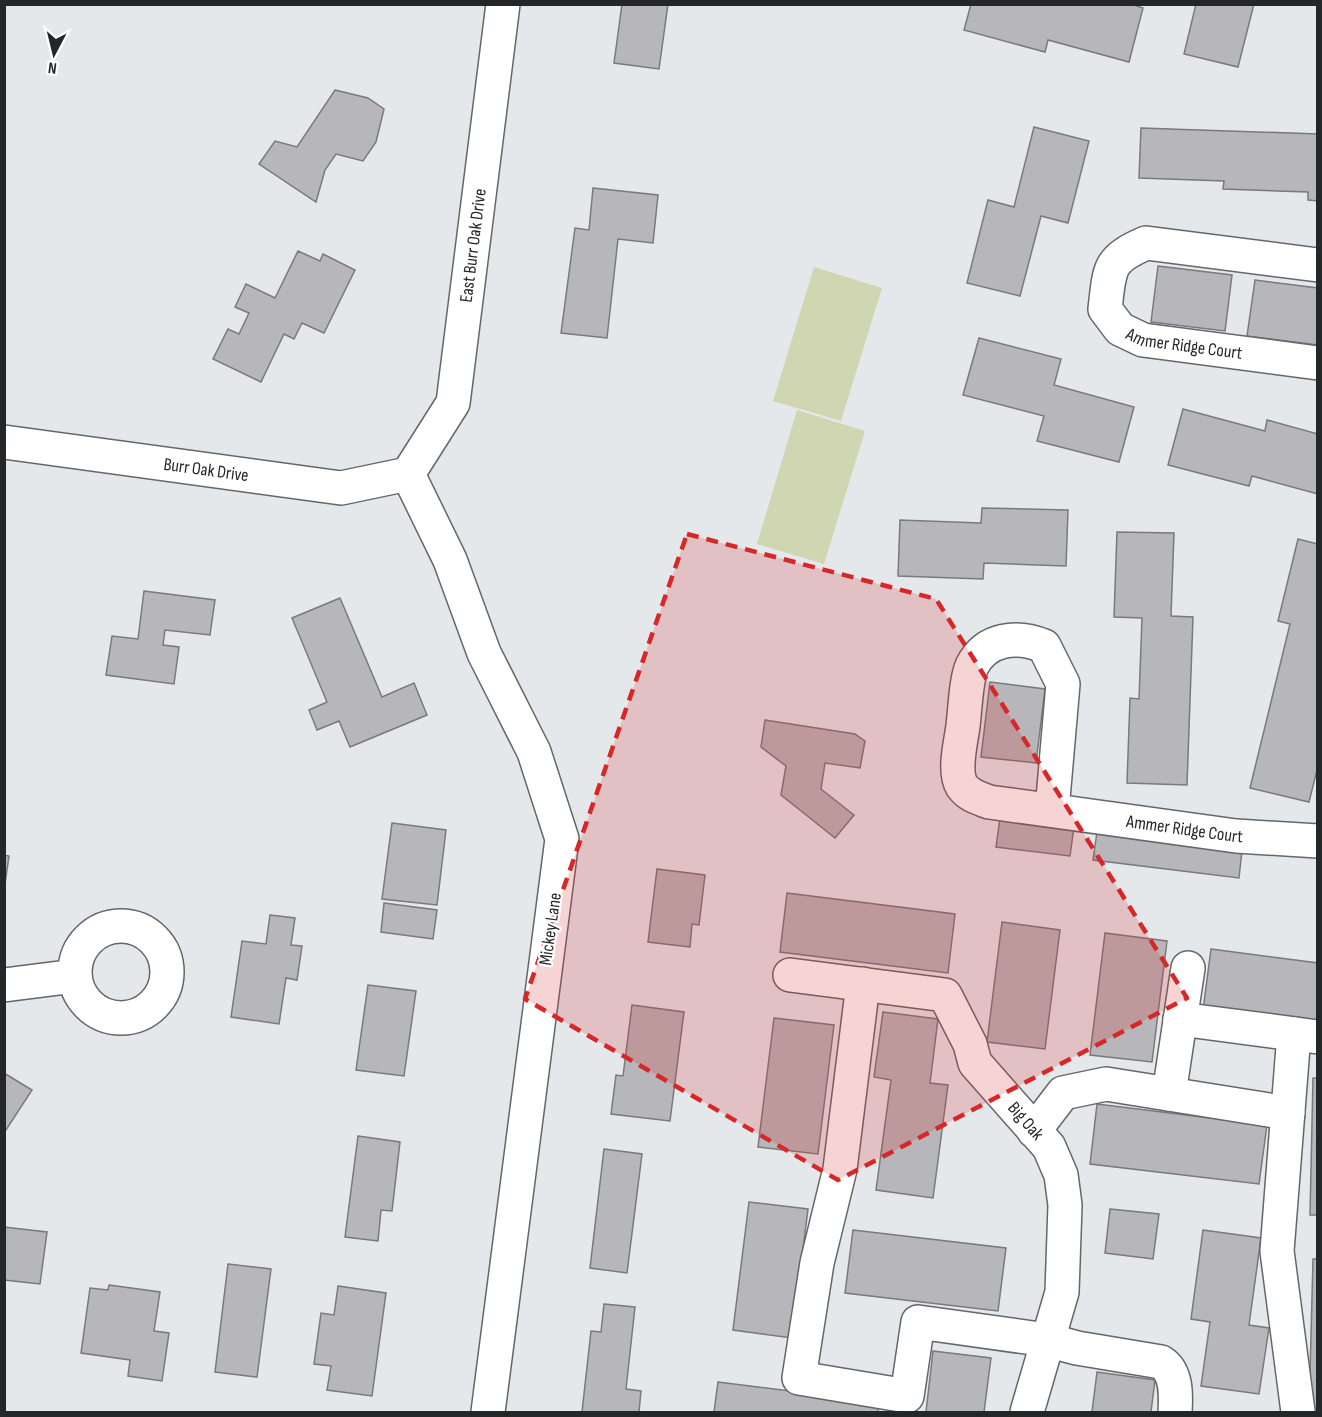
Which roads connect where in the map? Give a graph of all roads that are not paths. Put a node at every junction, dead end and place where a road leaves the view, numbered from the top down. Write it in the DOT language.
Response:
graph roads {
  1 [pos="503,4"];
  2 [pos="1317,265"];
  3 [pos="1317,363"];
  4 [pos="4,442"];
  5 [pos="408,474"];
  6 [pos="1052,810"];
  7 [pos="1317,841"];
  8 [pos="1188,968"];
  9 [pos="790,975"];
  10 [pos="75,976"];
  11 [pos="863,984"];
  12 [pos="4,986"];
  13 [pos="1180,1019"];
  14 [pos="1306,1035"];
  15 [pos="1169,1094"];
  16 [pos="1288,1113"];
  17 [pos="1034,1131"];
  18 [pos="1047,1340"];
  19 [pos="488,1413"];
  20 [pos="1027,1413"];
  21 [pos="1175,1413"];
  22 [pos="1298,1413"];
  1 -- 5 [label="street, East Burr Oak Drive"];
  2 -- 3 [label="street, Ammer Ridge Court"];
  4 -- 5 [label="street, Burr Oak Drive"];
  5 -- 19 [label="street, Mickey Lane"];
  6 -- 6 [label="street, Ammer Ridge Court"];
  6 -- 7 [label="street, Ammer Ridge Court"];
  8 -- 13 [label="street"];
  9 -- 11 [label="street, Big Oak"];
  10 -- 12 [label="street"];
  11 -- 17 [label="street, Big Oak"];
  11 -- 18 [label="street"];
  13 -- 14 [label="street"];
  13 -- 15 [label="street"];
  14 -- 16 [label="street"];
  15 -- 16 [label="street"];
  15 -- 17 [label="street"];
  16 -- 22 [label="street"];
  17 -- 18 [label="street, Big Oak"];
  18 -- 20 [label="street, Big Oak"];
  18 -- 21 [label="street"];
}
